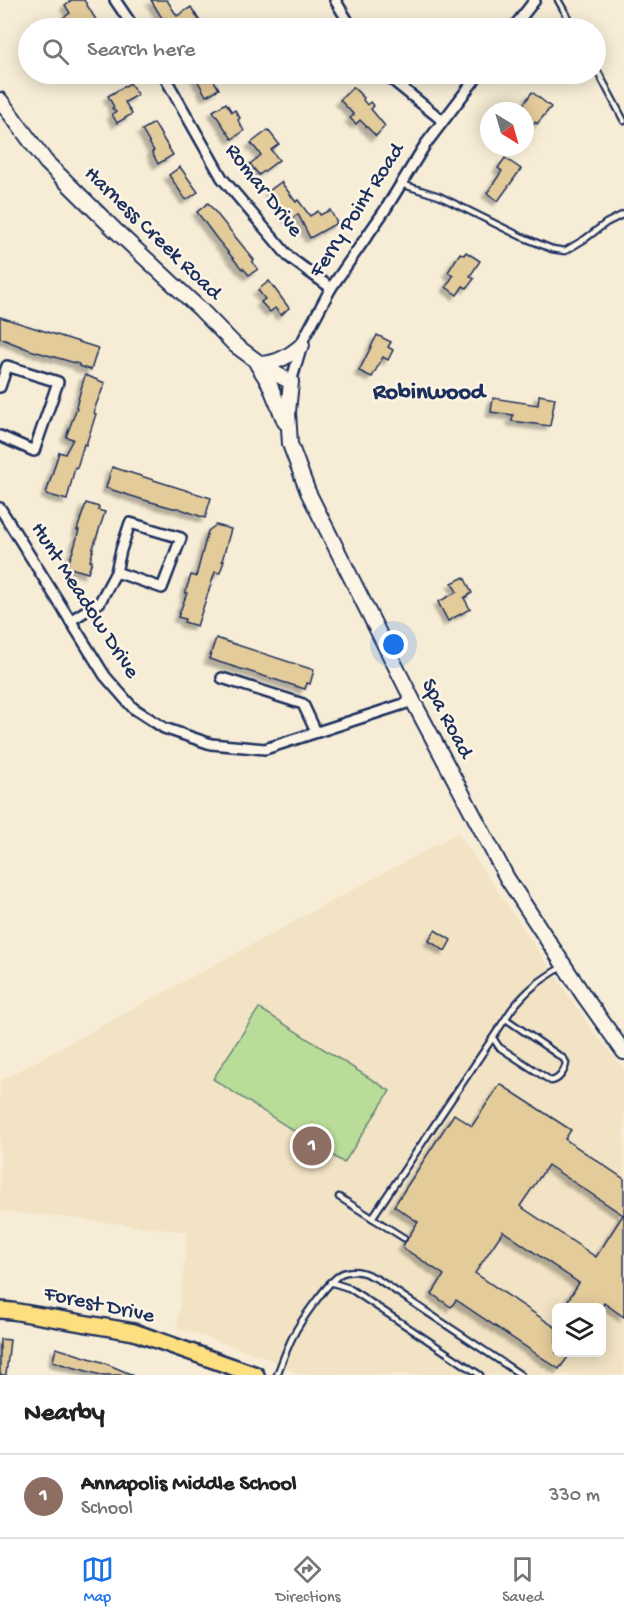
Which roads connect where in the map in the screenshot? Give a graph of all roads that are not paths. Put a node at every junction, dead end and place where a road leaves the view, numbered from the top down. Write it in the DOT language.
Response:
graph roads {
  1 [pos="115,0"];
  2 [pos="335,0"];
  3 [pos="535,0"];
  4 [pos="558,0"];
  5 [pos="127,18"];
  6 [pos="346,18"];
  7 [pos="521,18"];
  8 [pos="568,18"];
  9 [pos="168,84"];
  10 [pos="397,84"];
  11 [pos="471,84"];
  12 [pos="604,84"];
  13 [pos="0,100"];
  14 [pos="443,121"];
  15 [pos="624,121"];
  16 [pos="401,184"];
  17 [pos="624,214"];
  18 [pos="330,288"];
  19 [pos="302,345"];
  20 [pos="257,362"];
  21 [pos="291,382"];
  22 [pos="0,387"];
  23 [pos="288,430"];
  24 [pos="0,436"];
  25 [pos="0,508"];
  26 [pos="116,572"];
  27 [pos="70,621"];
  28 [pos="222,678"];
  29 [pos="413,701"];
  30 [pos="316,732"];
  31 [pos="564,966"];
  32 [pos="506,1018"];
  33 [pos="493,1038"];
  34 [pos="624,1052"];
  35 [pos="339,1197"];
  36 [pos="372,1218"];
  37 [pos="404,1238"];
  38 [pos="330,1282"];
  39 [pos="0,1310"];
  40 [pos="255,1375"];
  41 [pos="276,1375"];
  42 [pos="480,1375"];
  43 [pos="521,1375"];
  1 -- 5 [label="street"];
  2 -- 6 [label="street"];
  3 -- 7 [label="street"];
  4 -- 8 [label="lane"];
  9 -- 18 [label="street, Romar Drive"];
  10 -- 14 [label="street"];
  11 -- 14 [label="street, Ferry Point Road"];
  12 -- 15 [label="lane"];
  13 -- 20 [label="street, Harness Creek Road"];
  14 -- 16 [label="street, Ferry Point Road"];
  16 -- 17 [label="lane"];
  16 -- 18 [label="street, Ferry Point Road"];
  18 -- 19 [label="street, Ferry Point Road"];
  19 -- 20 [label="street"];
  19 -- 21 [label="street, Ferry Point Road"];
  20 -- 21 [label="street, Harness Creek Road"];
  20 -- 23 [label="street"];
  21 -- 23 [label="street, Spa Road"];
  22 -- 24 [label="street"];
  23 -- 29 [label="street, Spa Road"];
  25 -- 27 [label="street, Hunt Meadow Drive"];
  26 -- 26 [label="street"];
  26 -- 27 [label="street"];
  27 -- 30 [label="street, Hunt Meadow Drive"];
  28 -- 30 [label="street"];
  29 -- 30 [label="street, Hunt Meadow Drive"];
  29 -- 31 [label="street, Spa Road"];
  31 -- 32 [label="lane"];
  31 -- 34 [label="street, Spa Road"];
  32 -- 33 [label="lane"];
  32 -- 33 [label="lane"];
  33 -- 36 [label="lane"];
  35 -- 36 [label="lane"];
  36 -- 37 [label="lane"];
  38 -- 41 [label="lane"];
  38 -- 42 [label="lane"];
  38 -- 43 [label="lane"];
  39 -- 40 [label="main road, Forest Drive"];
}
